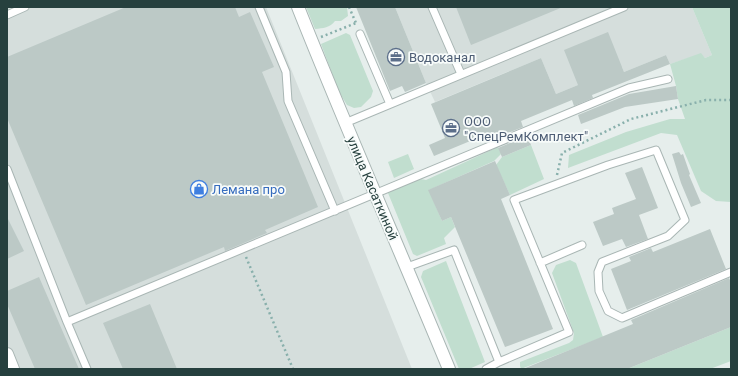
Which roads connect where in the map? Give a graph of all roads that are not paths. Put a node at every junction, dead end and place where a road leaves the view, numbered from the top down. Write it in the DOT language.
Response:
graph roads {
  1 [pos="25,7"];
  2 [pos="259,7"];
  3 [pos="298,7"];
  4 [pos="432,7"];
  5 [pos="624,7"];
  6 [pos="7,15"];
  7 [pos="360,34"];
  8 [pos="461,74"];
  9 [pos="668,79"];
  10 [pos="390,104"];
  11 [pos="345,123"];
  12 [pos="7,169"];
  13 [pos="375,194"];
  14 [pos="335,211"];
  15 [pos="582,245"];
  16 [pos="540,263"];
  17 [pos="407,267"];
  18 [pos="731,272"];
  19 [pos="68,322"];
  20 [pos="7,354"];
  21 [pos="499,362"];
  22 [pos="13,369"];
  23 [pos="87,369"];
  24 [pos="449,369"];
  25 [pos="486,369"];
  1 -- 6 [label="lane"];
  2 -- 14 [label="lane"];
  3 -- 11 [label="street, улица Касаткиной"];
  4 -- 8 [label="lane"];
  5 -- 8 [label="lane"];
  7 -- 10 [label="lane"];
  8 -- 10 [label="lane"];
  9 -- 13 [label="lane"];
  10 -- 11 [label="lane"];
  11 -- 13 [label="street, улица Касаткиной"];
  12 -- 19 [label="lane"];
  13 -- 14 [label="lane"];
  13 -- 17 [label="street, улица Касаткиной"];
  14 -- 19 [label="lane"];
  15 -- 16 [label="lane"];
  16 -- 18 [label="lane"];
  16 -- 21 [label="lane"];
  17 -- 21 [label="lane"];
  17 -- 24 [label="street, улица Касаткиной"];
  19 -- 23 [label="lane"];
  20 -- 22 [label="street"];
  21 -- 25 [label="lane"];
}
